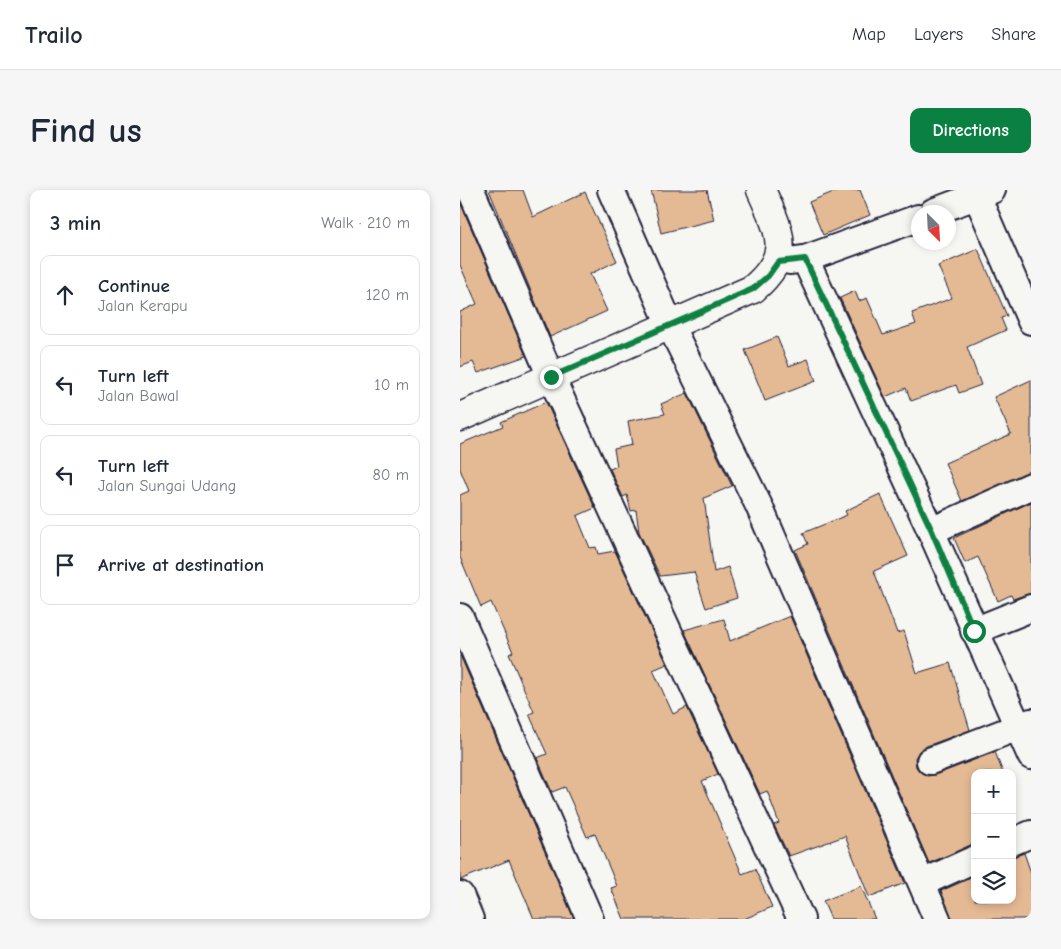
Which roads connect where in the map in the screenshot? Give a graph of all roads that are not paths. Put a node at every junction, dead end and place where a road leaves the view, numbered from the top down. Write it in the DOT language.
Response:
graph roads {
  1 [pos="471,190"];
  2 [pos="611,190"];
  3 [pos="761,190"];
  4 [pos="984,193"];
  5 [pos="952,205"];
  6 [pos="911,221"];
  7 [pos="805,259"];
  8 [pos="778,262"];
  9 [pos="1031,322"];
  10 [pos="670,325"];
  11 [pos="551,377"];
  12 [pos="460,417"];
  13 [pos="1031,486"];
  14 [pos="932,531"];
  15 [pos="1031,608"];
  16 [pos="460,617"];
  17 [pos="974,631"];
  18 [pos="1024,724"];
  19 [pos="1031,756"];
  20 [pos="930,761"];
  21 [pos="1031,834"];
  22 [pos="1016,840"];
  23 [pos="971,861"];
  24 [pos="922,883"];
  25 [pos="460,895"];
  26 [pos="470,919"];
  27 [pos="590,919"];
  28 [pos="802,919"];
  29 [pos="938,919"];
  1 -- 11 [label="street"];
  2 -- 10 [label="street"];
  3 -- 8 [label="street"];
  4 -- 5 [label="street"];
  4 -- 9 [label="street"];
  6 -- 7 [label="street"];
  7 -- 8 [label="street"];
  7 -- 14 [label="street"];
  8 -- 10 [label="street"];
  10 -- 11 [label="street"];
  10 -- 24 [label="street"];
  11 -- 12 [label="street"];
  11 -- 28 [label="street"];
  13 -- 14 [label="street"];
  14 -- 17 [label="street"];
  15 -- 17 [label="street"];
  16 -- 27 [label="street"];
  17 -- 18 [label="street"];
  18 -- 19 [label="street"];
  18 -- 20 [label="street"];
  21 -- 22 [label="street"];
  23 -- 24 [label="street"];
  24 -- 29 [label="street"];
  25 -- 26 [label="street"];
}
